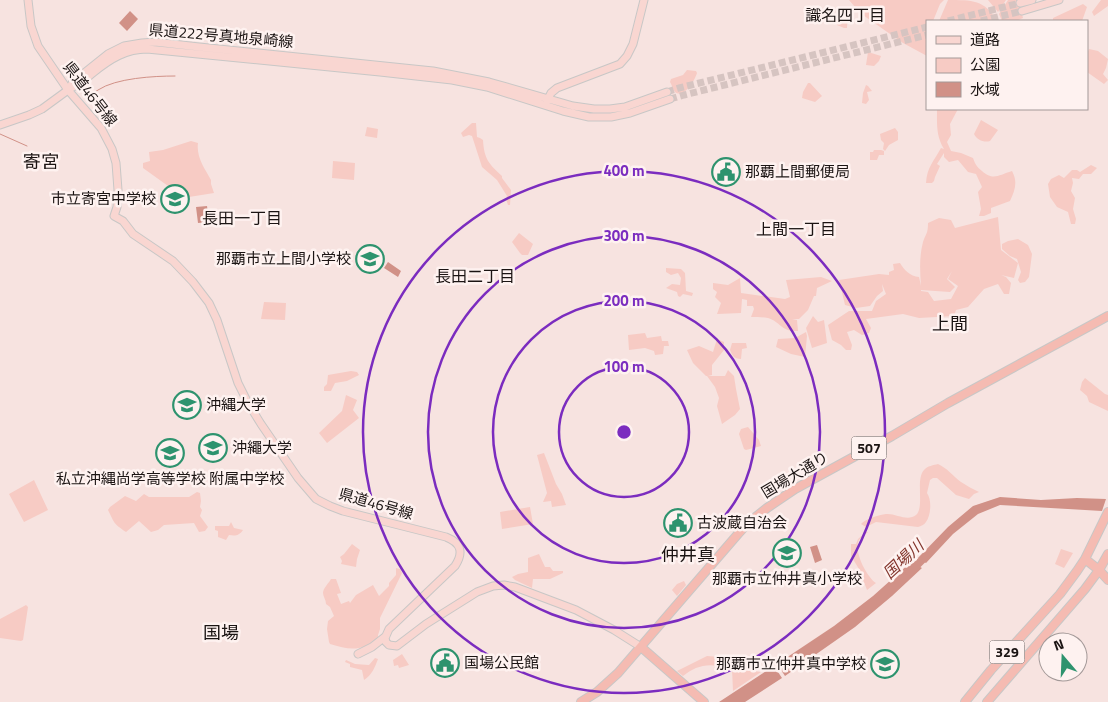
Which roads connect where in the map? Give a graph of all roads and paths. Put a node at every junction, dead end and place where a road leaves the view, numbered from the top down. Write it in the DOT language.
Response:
graph roads {
  1 [pos="28,0"];
  2 [pos="644,0"];
  3 [pos="1032,0"];
  4 [pos="1059,0"];
  5 [pos="1020,3"];
  6 [pos="1022,11"];
  7 [pos="68,90"];
  8 [pos="668,96"];
  9 [pos="547,102"];
  10 [pos="0,125"];
  11 [pos="1108,316"];
  12 [pos="1108,513"];
  13 [pos="1108,554"];
  14 [pos="1085,559"];
  15 [pos="1099,570"];
  16 [pos="1108,572"];
  17 [pos="1108,580"];
  18 [pos="386,636"];
  19 [pos="641,647"];
  20 [pos="358,654"];
  21 [pos="581,702"];
  22 [pos="704,702"];
  23 [pos="965,702"];
  24 [pos="987,702"];
  1 -- 7 [label="main road, 県道46号線"];
  2 -- 9 [label="main road"];
  3 -- 5 [label="main road"];
  4 -- 6 [label="main road"];
  7 -- 9 [label="main road, 県道222号真地泉崎線"];
  7 -- 10 [label="main road, 県道222号真地泉崎線"];
  7 -- 18 [label="main road, 県道46号線"];
  8 -- 9 [label="main road, 県道222号真地泉崎線"];
  11 -- 19 [label="highway, 国場大通り / 507"];
  12 -- 14 [label="highway, 329"];
  13 -- 15 [label="highway, 329"];
  14 -- 15 [label="highway"];
  14 -- 23 [label="highway, 329"];
  15 -- 16 [label="highway"];
  15 -- 17 [label="highway"];
  15 -- 24 [label="highway, 329"];
  18 -- 19 [label="main road"];
  18 -- 20 [label="main road"];
  19 -- 21 [label="highway, 507"];
  19 -- 22 [label="highway"];
}
